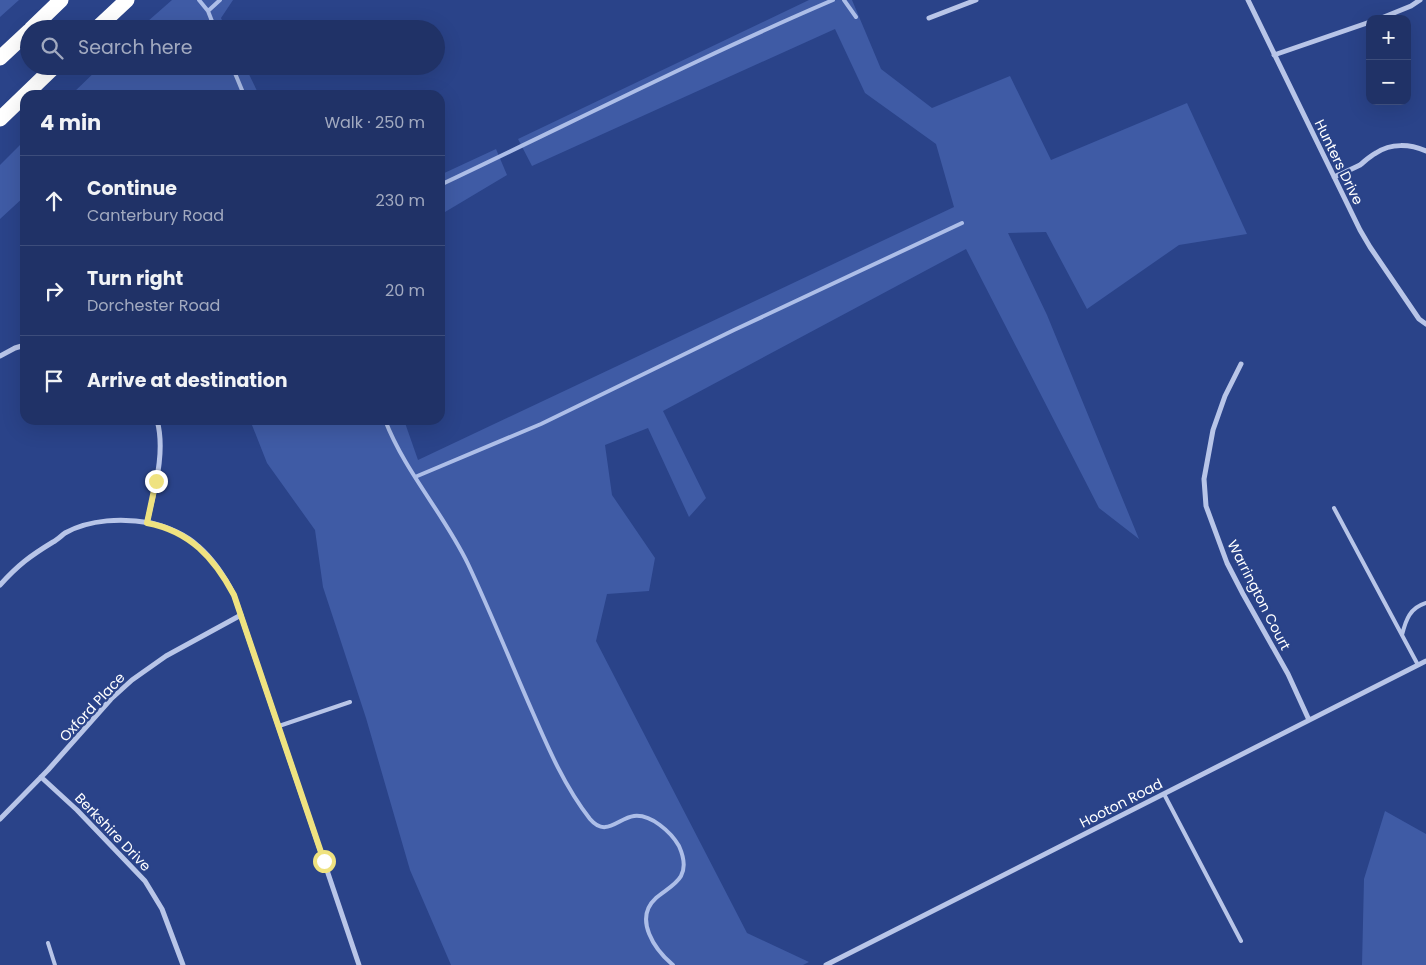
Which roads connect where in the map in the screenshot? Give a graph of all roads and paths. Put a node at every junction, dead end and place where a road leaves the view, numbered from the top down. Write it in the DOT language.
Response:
graph roads {
  1 [pos="61,0"];
  2 [pos="127,0"];
  3 [pos="976,0"];
  4 [pos="1248,0"];
  5 [pos="1420,0"];
  6 [pos="966,2"];
  7 [pos="1389,15"];
  8 [pos="929,18"];
  9 [pos="40,20"];
  10 [pos="106,20"];
  11 [pos="1366,23"];
  12 [pos="20,39"];
  13 [pos="1274,55"];
  14 [pos="0,58"];
  15 [pos="46,75"];
  16 [pos="30,90"];
  17 [pos="20,100"];
  18 [pos="0,119"];
  19 [pos="1426,151"];
  20 [pos="1334,177"];
  21 [pos="1426,324"];
  22 [pos="20,346"];
  23 [pos="0,356"];
  24 [pos="1241,364"];
  25 [pos="158,425"];
  26 [pos="1334,508"];
  27 [pos="147,523"];
  28 [pos="0,585"];
  29 [pos="1426,603"];
  30 [pos="241,615"];
  31 [pos="1402,635"];
  32 [pos="1426,661"];
  33 [pos="1418,665"];
  34 [pos="350,702"];
  35 [pos="1309,720"];
  36 [pos="278,726"];
  37 [pos="41,778"];
  38 [pos="1164,794"];
  39 [pos="0,819"];
  40 [pos="1241,941"];
  41 [pos="48,943"];
  42 [pos="55,965"];
  43 [pos="183,965"];
  44 [pos="359,965"];
  45 [pos="826,965"];
  1 -- 9 [label="highway"];
  2 -- 10 [label="highway"];
  3 -- 6 [label="street"];
  4 -- 13 [label="street, Hunters Drive"];
  5 -- 7 [label="street"];
  6 -- 8 [label="street"];
  11 -- 13 [label="street"];
  12 -- 14 [label="highway"];
  13 -- 20 [label="street, Hunters Drive"];
  15 -- 16 [label="highway"];
  17 -- 18 [label="highway"];
  19 -- 20 [label="street"];
  20 -- 21 [label="street, Hunters Drive"];
  22 -- 23 [label="street"];
  24 -- 35 [label="street, Warrington Court"];
  25 -- 27 [label="street"];
  26 -- 31 [label="lane"];
  27 -- 28 [label="street"];
  27 -- 30 [label="street"];
  29 -- 31 [label="lane"];
  30 -- 36 [label="street"];
  30 -- 37 [label="street, Oxford Place"];
  31 -- 33 [label="lane"];
  32 -- 33 [label="street, Hooton Road"];
  33 -- 35 [label="street, Hooton Road"];
  34 -- 36 [label="lane"];
  35 -- 38 [label="street, Hooton Road"];
  36 -- 44 [label="street"];
  37 -- 39 [label="street, Oxford Place"];
  37 -- 43 [label="street, Berkshire Drive"];
  38 -- 40 [label="lane"];
  38 -- 45 [label="street, Hooton Road"];
  41 -- 42 [label="lane"];
}
